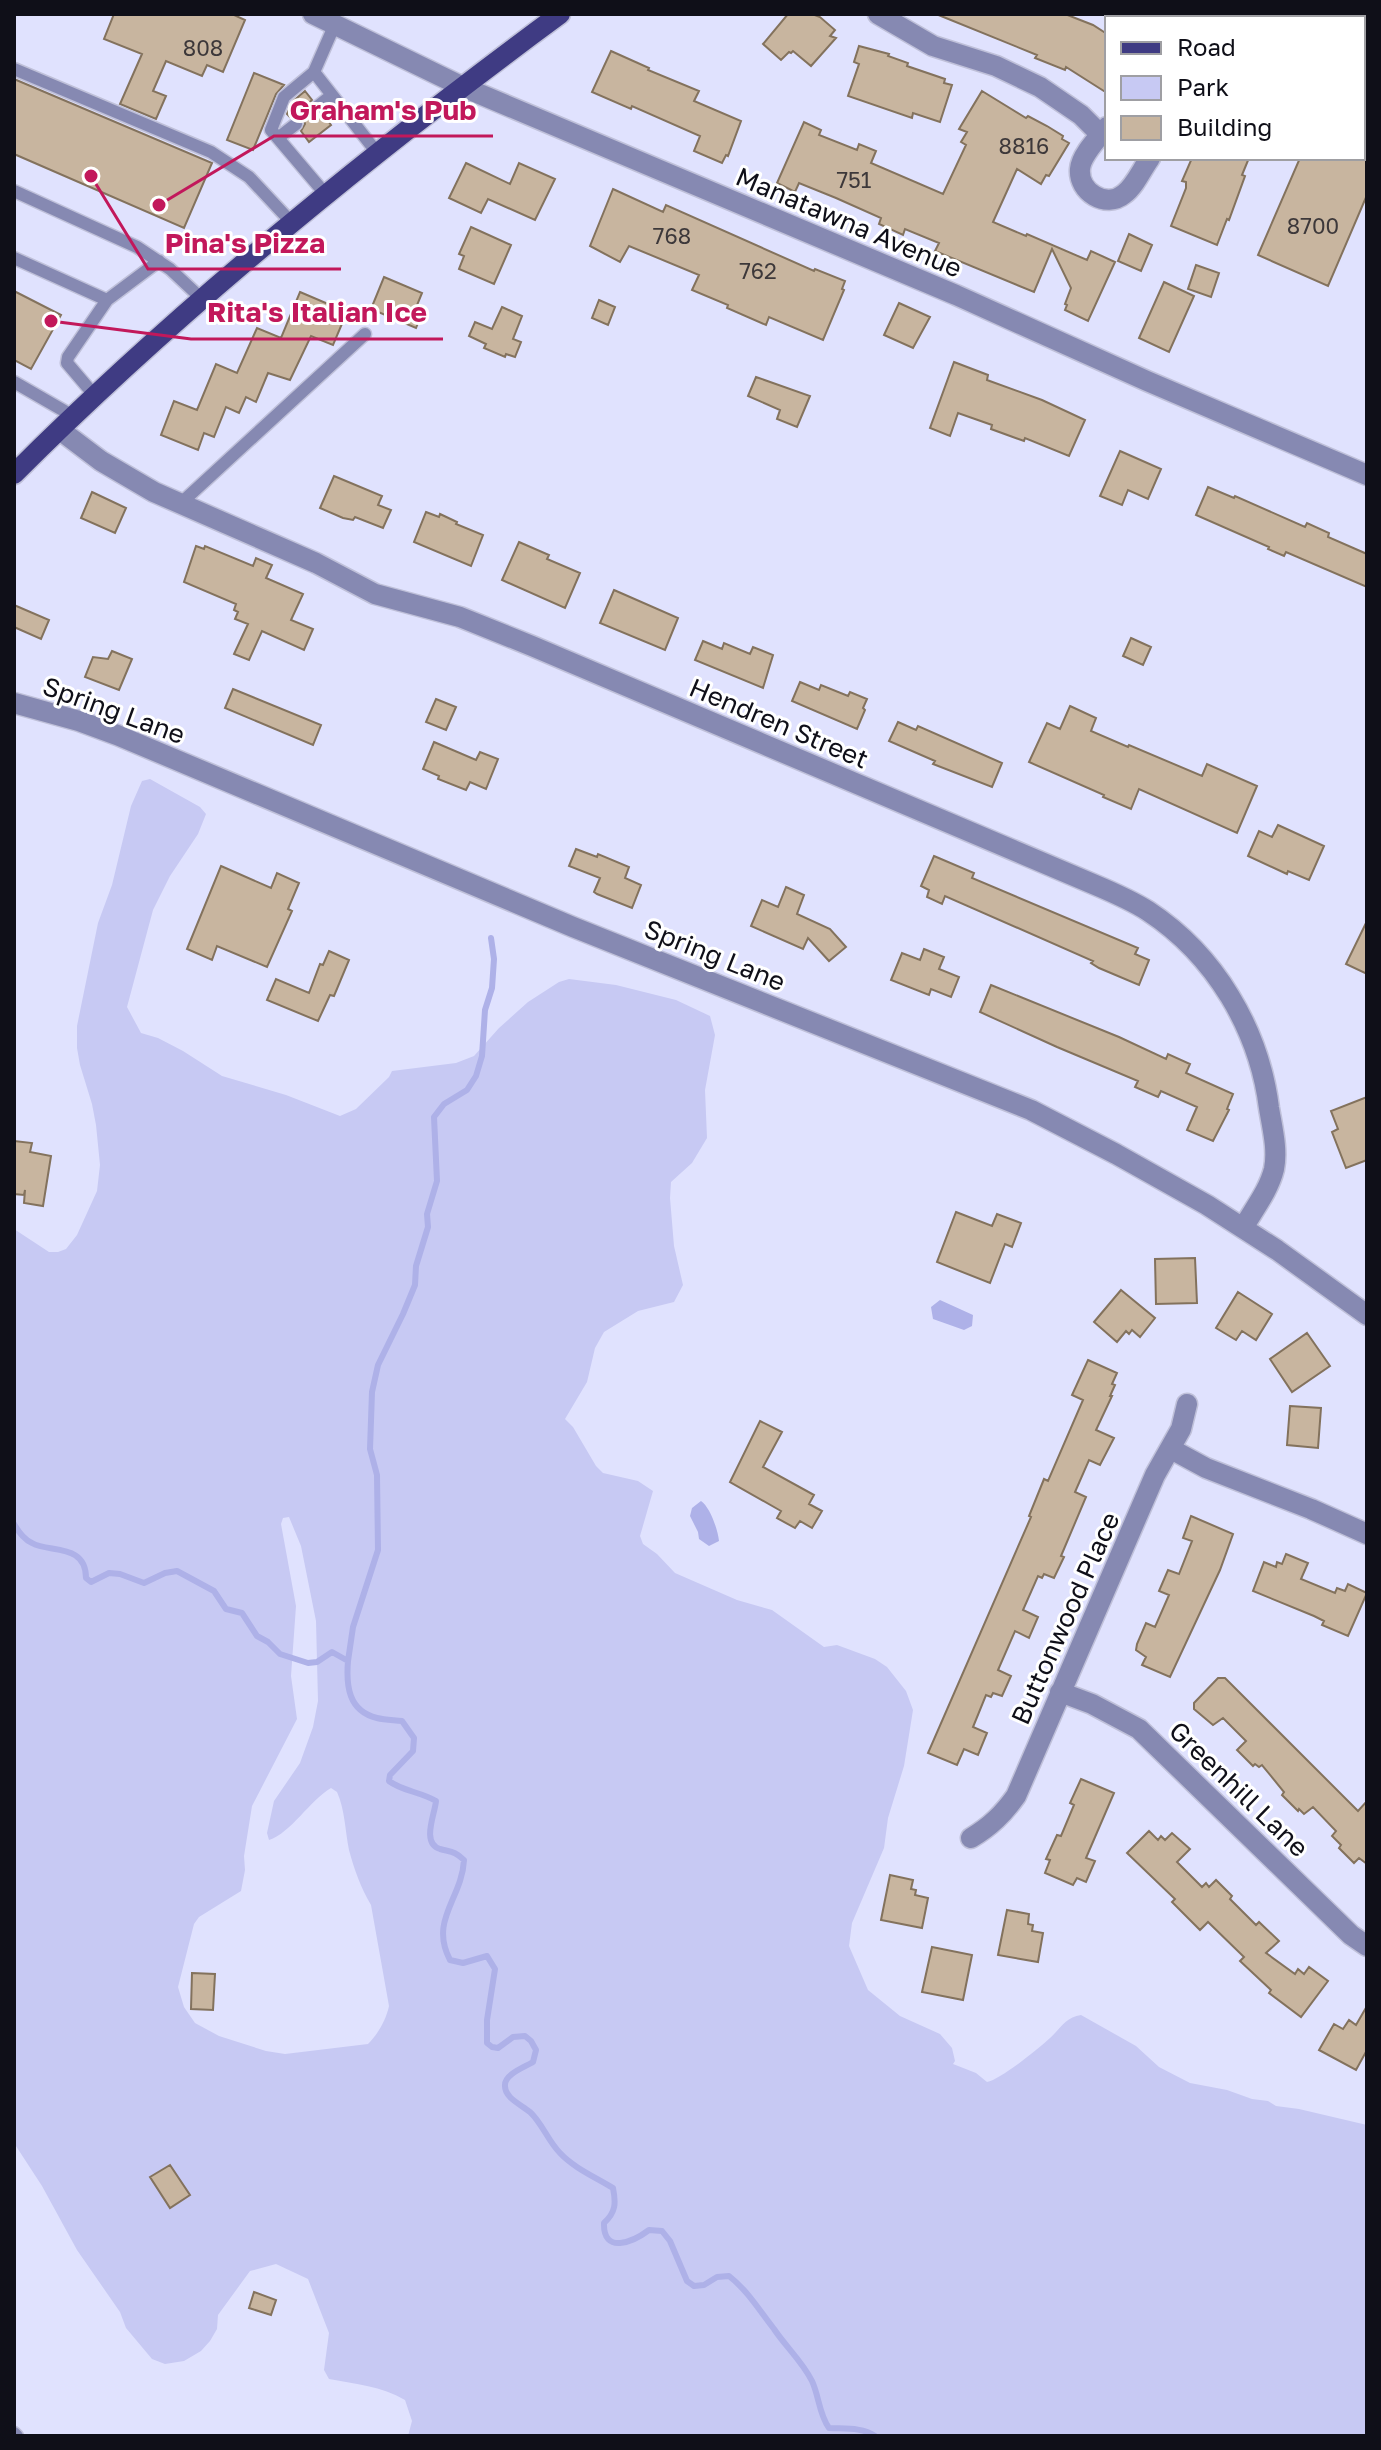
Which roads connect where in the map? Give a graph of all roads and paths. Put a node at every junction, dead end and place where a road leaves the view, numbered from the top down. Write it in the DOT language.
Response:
graph roads {
  1 [pos="313,14"];
  2 [pos="560,14"];
  3 [pos="878,14"];
  4 [pos="335,24"];
  5 [pos="14,69"];
  6 [pos="314,72"];
  7 [pos="463,87"];
  8 [pos="332,95"];
  9 [pos="317,107"];
  10 [pos="296,124"];
  11 [pos="1104,131"];
  12 [pos="278,138"];
  13 [pos="378,154"];
  14 [pos="1149,160"];
  15 [pos="14,191"];
  16 [pos="327,196"];
  17 [pos="293,224"];
  18 [pos="14,258"];
  19 [pos="159,261"];
  20 [pos="107,300"];
  21 [pos="203,300"];
  22 [pos="365,334"];
  23 [pos="14,382"];
  24 [pos="95,396"];
  25 [pos="66,423"];
  26 [pos="16,469"];
  27 [pos="1367,475"];
  28 [pos="180,504"];
  29 [pos="14,703"];
  30 [pos="1243,1228"];
  31 [pos="1367,1315"];
  32 [pos="1187,1404"];
  33 [pos="1171,1449"];
  34 [pos="1367,1534"];
  35 [pos="1060,1692"];
  36 [pos="971,1838"];
  37 [pos="1367,1946"];
  1 -- 4 [label="street, Manatawna Avenue"];
  2 -- 7 [label="main road"];
  3 -- 11 [label="street"];
  4 -- 6 [label="lane"];
  4 -- 7 [label="street, Manatawna Avenue"];
  5 -- 17 [label="lane"];
  6 -- 8 [label="lane"];
  6 -- 12 [label="lane"];
  7 -- 13 [label="main road"];
  7 -- 27 [label="street, Manatawna Avenue"];
  8 -- 9 [label="lane"];
  8 -- 13 [label="lane"];
  10 -- 12 [label="lane"];
  11 -- 14 [label="street"];
  12 -- 16 [label="lane"];
  13 -- 16 [label="main road"];
  15 -- 19 [label="lane"];
  16 -- 17 [label="main road"];
  17 -- 21 [label="main road"];
  18 -- 20 [label="lane"];
  19 -- 20 [label="lane"];
  19 -- 21 [label="lane"];
  20 -- 24 [label="lane"];
  21 -- 24 [label="main road"];
  22 -- 28 [label="lane"];
  23 -- 25 [label="lane"];
  24 -- 25 [label="main road"];
  25 -- 26 [label="main road"];
  25 -- 28 [label="street, Hendren Street"];
  28 -- 30 [label="street, Hendren Street"];
  29 -- 30 [label="street, Spring Lane"];
  30 -- 31 [label="street, Spring Lane"];
  32 -- 33 [label="street, Buttonwood Place"];
  33 -- 34 [label="street"];
  33 -- 35 [label="street, Buttonwood Place"];
  35 -- 36 [label="street, Buttonwood Place"];
  35 -- 37 [label="street, Greenhill Lane"];
}
